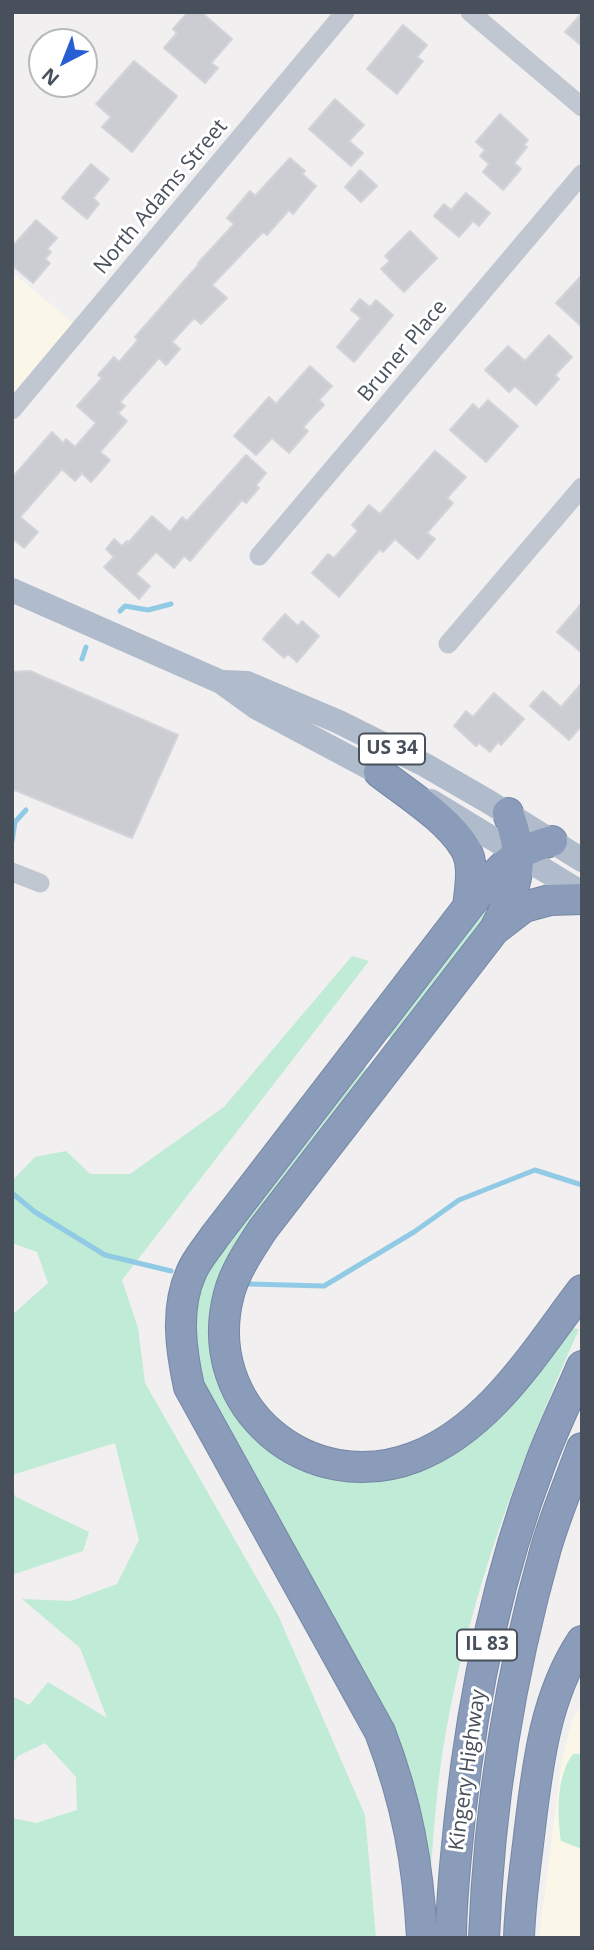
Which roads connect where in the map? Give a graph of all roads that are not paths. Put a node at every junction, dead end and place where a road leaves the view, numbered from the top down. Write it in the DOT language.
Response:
graph roads {
  1 [pos="345,12"];
  2 [pos="470,12"];
  3 [pos="582,107"];
  4 [pos="582,174"];
  5 [pos="12,410"];
  6 [pos="582,486"];
  7 [pos="259,556"];
  8 [pos="12,590"];
  9 [pos="448,644"];
  10 [pos="221,682"];
  11 [pos="379,772"];
  12 [pos="508,813"];
  13 [pos="552,841"];
  14 [pos="518,853"];
  15 [pos="582,860"];
  16 [pos="12,872"];
  17 [pos="40,883"];
  18 [pos="582,893"];
  19 [pos="582,899"];
  20 [pos="468,906"];
  21 [pos="495,929"];
  22 [pos="582,1290"];
  23 [pos="582,1366"];
  24 [pos="582,1448"];
  25 [pos="582,1640"];
  26 [pos="422,1938"];
  27 [pos="451,1938"];
  28 [pos="484,1938"];
  29 [pos="519,1938"];
  1 -- 5 [label="street, North Adams Street"];
  2 -- 3 [label="street"];
  4 -- 7 [label="street, Bruner Place"];
  6 -- 9 [label="street"];
  8 -- 10 [label="main road, US 34"];
  10 -- 11 [label="main road, US 34"];
  10 -- 12 [label="main road, US 34"];
  11 -- 14 [label="main road, US 34"];
  11 -- 20 [label="highway"];
  12 -- 13 [label="main road, US 34"];
  12 -- 14 [label="highway"];
  13 -- 14 [label="highway"];
  13 -- 15 [label="main road, US 34"];
  14 -- 18 [label="main road, US 34"];
  14 -- 20 [label="highway"];
  14 -- 21 [label="highway"];
  16 -- 17 [label="street"];
  19 -- 21 [label="highway"];
  20 -- 26 [label="highway"];
  21 -- 22 [label="highway"];
  23 -- 27 [label="highway, Kingery Highway / IL 83"];
  24 -- 28 [label="highway, Kingery Highway / IL 83"];
  25 -- 29 [label="highway"];
}
